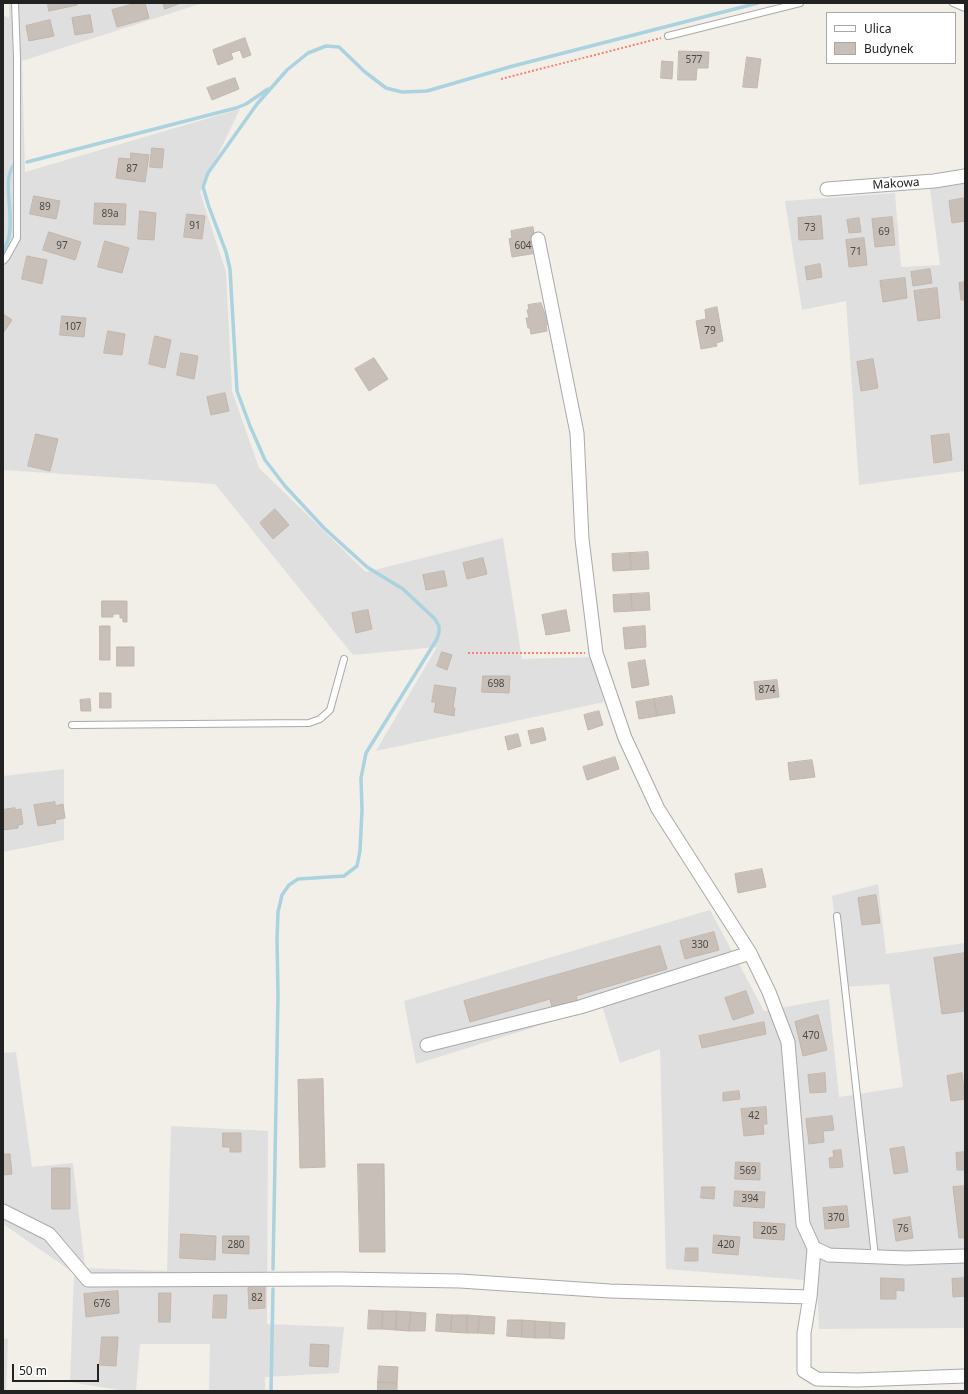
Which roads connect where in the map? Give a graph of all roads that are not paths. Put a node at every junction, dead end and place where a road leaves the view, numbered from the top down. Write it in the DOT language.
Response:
graph roads {
  1 [pos="15,3"];
  2 [pos="800,3"];
  3 [pos="953,3"];
  4 [pos="965,8"];
  5 [pos="668,36"];
  6 [pos="965,176"];
  7 [pos="827,189"];
  8 [pos="538,239"];
  9 [pos="3,261"];
  10 [pos="344,659"];
  11 [pos="72,725"];
  12 [pos="837,916"];
  13 [pos="750,952"];
  14 [pos="427,1045"];
  15 [pos="3,1211"];
  16 [pos="814,1249"];
  17 [pos="965,1256"];
  18 [pos="875,1257"];
  19 [pos="810,1297"];
  20 [pos="965,1376"];
  1 -- 9 [label="lane"];
  2 -- 5 [label="lane"];
  3 -- 4 [label="lane"];
  6 -- 7 [label="street, Makowa"];
  8 -- 13 [label="street"];
  10 -- 11 [label="lane"];
  12 -- 18 [label="lane"];
  13 -- 14 [label="street"];
  13 -- 16 [label="street"];
  15 -- 19 [label="street"];
  16 -- 18 [label="street"];
  16 -- 19 [label="street"];
  17 -- 18 [label="street"];
  19 -- 20 [label="street"];
}
